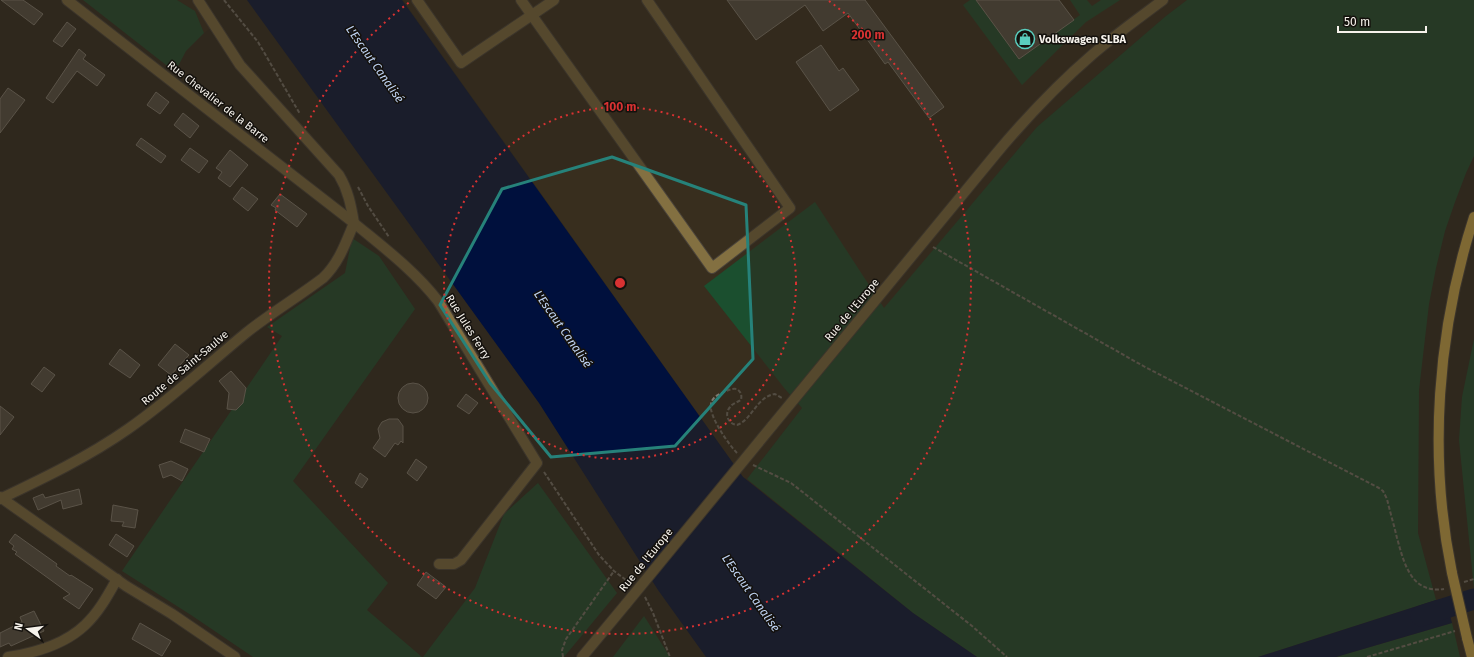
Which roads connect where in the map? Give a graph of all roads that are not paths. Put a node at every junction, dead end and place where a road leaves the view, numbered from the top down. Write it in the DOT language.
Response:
graph roads {
  1 [pos="67,0"];
  2 [pos="198,0"];
  3 [pos="417,0"];
  4 [pos="521,0"];
  5 [pos="554,0"];
  6 [pos="647,0"];
  7 [pos="1162,0"];
  8 [pos="532,15"];
  9 [pos="1474,217"];
  10 [pos="354,223"];
  11 [pos="0,498"];
  12 [pos="439,564"];
  13 [pos="117,579"];
  14 [pos="8,657"];
  15 [pos="235,657"];
  16 [pos="582,657"];
  17 [pos="1472,657"];
  1 -- 10 [label="street, Rue Chevalier de la Barre"];
  2 -- 10 [label="street"];
  3 -- 8 [label="street"];
  4 -- 8 [label="street"];
  5 -- 8 [label="street"];
  6 -- 8 [label="street"];
  7 -- 16 [label="street, Rue de l'Europe, bridge"];
  9 -- 17 [label="main road, bridge"];
  10 -- 11 [label="street, Route de Saint-Saulve"];
  10 -- 12 [label="street, Rue Jules Ferry"];
  11 -- 13 [label="street"];
  13 -- 14 [label="street"];
  13 -- 15 [label="street"];
}
